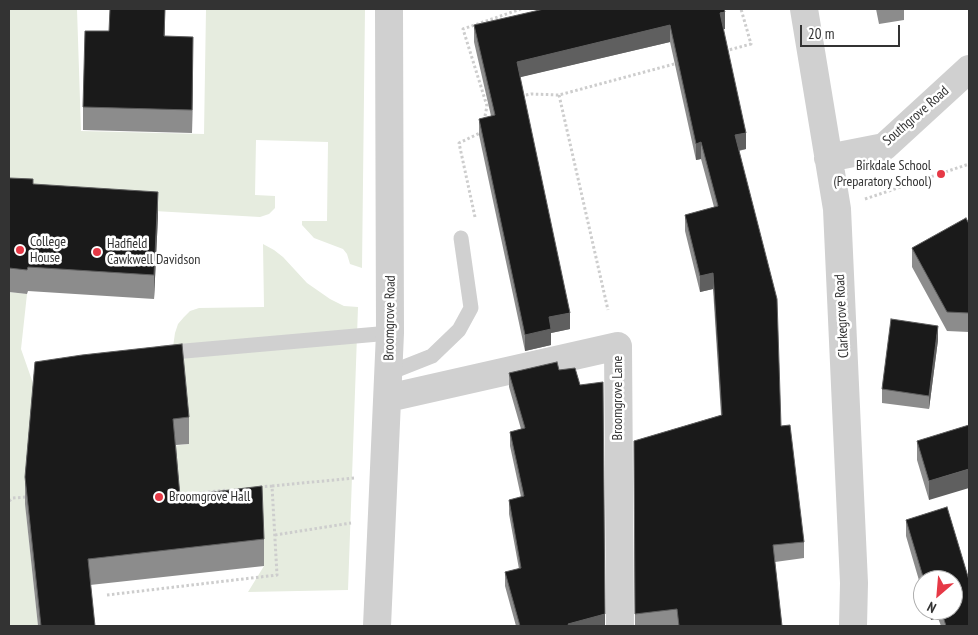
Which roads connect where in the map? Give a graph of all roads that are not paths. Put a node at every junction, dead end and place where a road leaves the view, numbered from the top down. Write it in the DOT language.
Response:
graph roads {
  1 [pos="389,9"];
  2 [pos="804,9"];
  3 [pos="969,69"];
  4 [pos="828,158"];
  5 [pos="461,238"];
  6 [pos="390,333"];
  7 [pos="148,354"];
  8 [pos="388,386"];
  9 [pos="377,626"];
  10 [pos="620,626"];
  11 [pos="853,626"];
  1 -- 6 [label="street, Broomgrove Road"];
  2 -- 4 [label="street, Clarkegrove Road"];
  3 -- 4 [label="street, Southgrove Road"];
  4 -- 11 [label="street, Clarkegrove Road"];
  5 -- 8 [label="lane"];
  6 -- 7 [label="lane"];
  6 -- 8 [label="street, Broomgrove Road"];
  8 -- 9 [label="street, Broomgrove Road"];
  8 -- 10 [label="street, Broomgrove Lane"];
}
